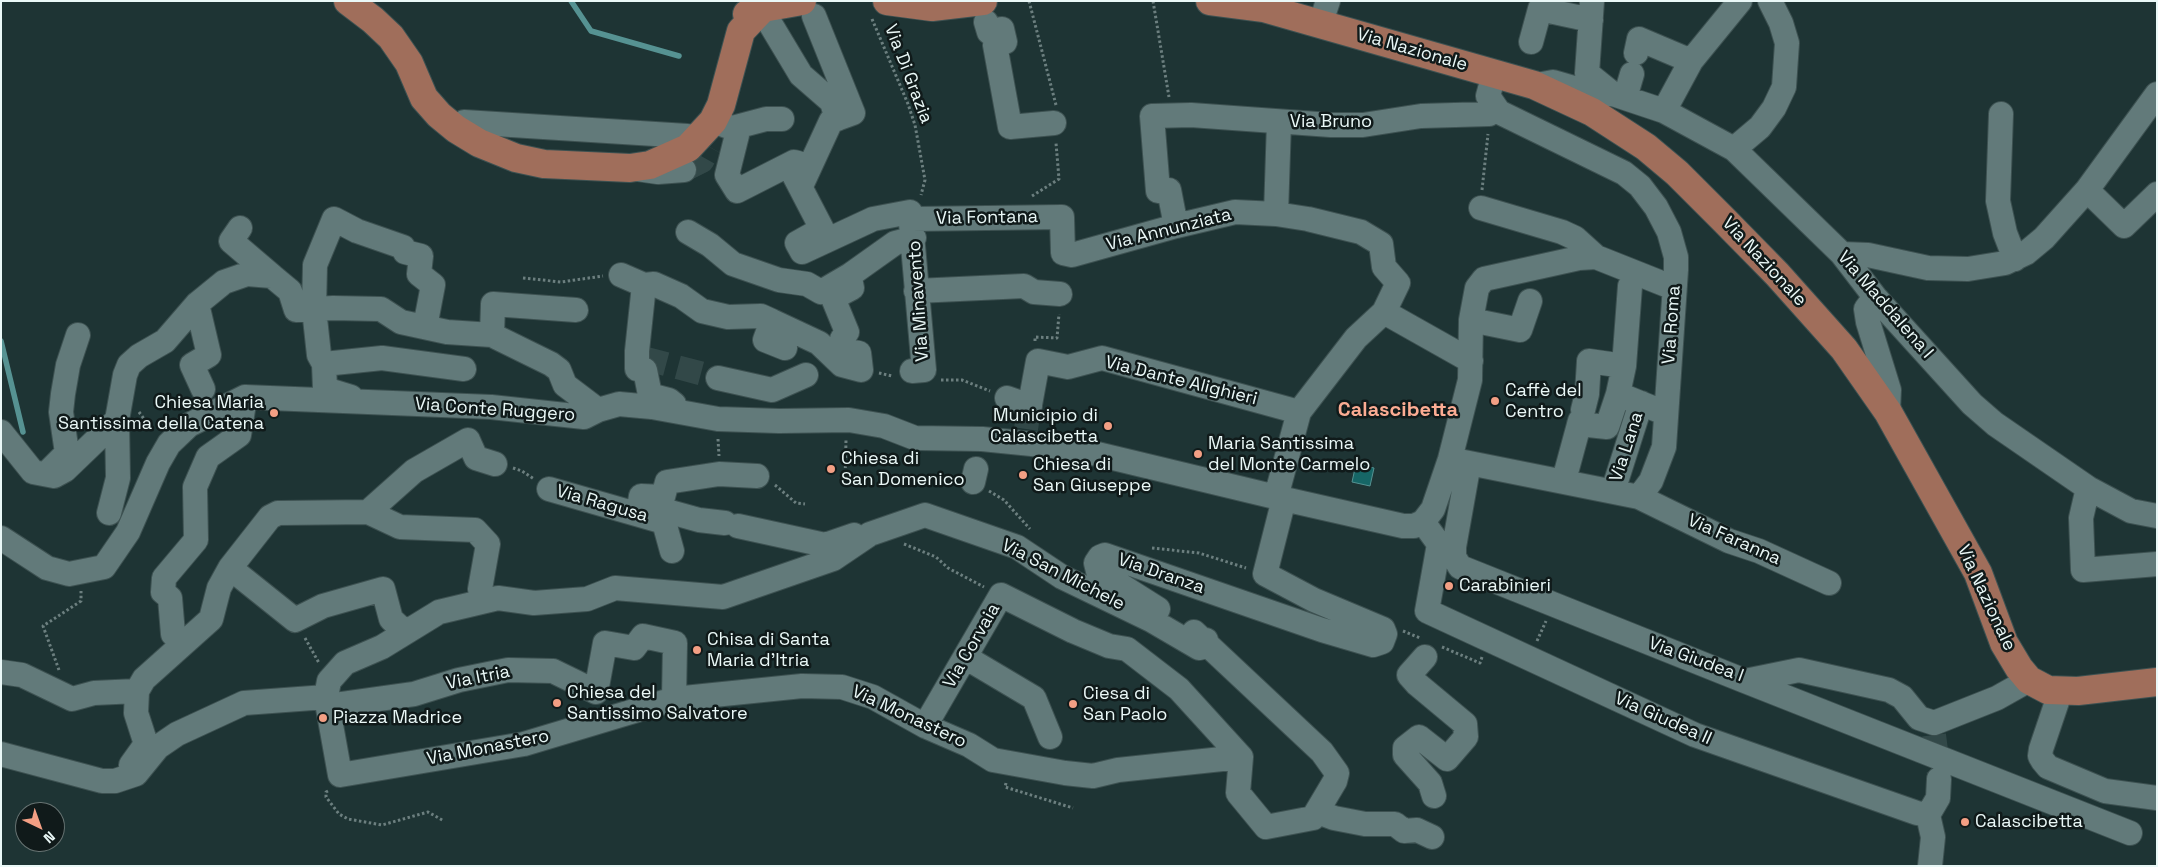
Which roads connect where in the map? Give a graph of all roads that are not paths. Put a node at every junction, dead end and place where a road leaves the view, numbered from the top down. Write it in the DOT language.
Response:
graph roads {
  1 [pos="348,1"];
  2 [pos="1210,1"];
  3 [pos="1740,1"];
  4 [pos="1770,1"];
  5 [pos="808,8"];
  6 [pos="879,9"];
  7 [pos="983,9"];
  8 [pos="1592,10"];
  9 [pos="1324,12"];
  10 [pos="765,14"];
  11 [pos="1531,42"];
  12 [pos="1691,61"];
  13 [pos="1494,74"];
  14 [pos="1534,85"];
  15 [pos="2157,94"];
  16 [pos="1619,96"];
  17 [pos="1664,110"];
  18 [pos="1489,114"];
  19 [pos="2001,114"];
  20 [pos="845,116"];
  21 [pos="782,119"];
  22 [pos="1279,122"];
  23 [pos="1054,123"];
  24 [pos="456,129"];
  25 [pos="710,132"];
  26 [pos="1734,149"];
  27 [pos="801,186"];
  28 [pos="2087,190"];
  29 [pos="2157,194"];
  30 [pos="1481,208"];
  31 [pos="1276,214"];
  32 [pos="912,223"];
  33 [pos="1176,226"];
  34 [pos="240,228"];
  35 [pos="688,232"];
  36 [pos="1063,253"];
  37 [pos="1842,254"];
  38 [pos="1596,257"];
  39 [pos="2015,258"];
  40 [pos="621,275"];
  41 [pos="850,275"];
  42 [pos="272,276"];
  43 [pos="644,285"];
  44 [pos="1630,286"];
  45 [pos="1674,288"];
  46 [pos="916,291"];
  47 [pos="1060,294"];
  48 [pos="1875,297"];
  49 [pos="1530,301"];
  50 [pos="197,304"];
  51 [pos="314,309"];
  52 [pos="1386,309"];
  53 [pos="576,310"];
  54 [pos="1471,320"];
  55 [pos="772,321"];
  56 [pos="425,327"];
  57 [pos="78,335"];
  58 [pos="492,335"];
  59 [pos="785,348"];
  60 [pos="324,364"];
  61 [pos="1624,366"];
  62 [pos="464,369"];
  63 [pos="912,371"];
  64 [pos="1471,371"];
  65 [pos="806,375"];
  66 [pos="718,378"];
  67 [pos="1618,394"];
  68 [pos="245,398"];
  69 [pos="1007,398"];
  70 [pos="361,402"];
  71 [pos="209,403"];
  72 [pos="1641,403"];
  73 [pos="598,410"];
  74 [pos="682,412"];
  75 [pos="1297,412"];
  76 [pos="1888,412"];
  77 [pos="1665,413"];
  78 [pos="1581,418"];
  79 [pos="117,420"];
  80 [pos="1027,422"];
  81 [pos="1,432"];
  82 [pos="1459,461"];
  83 [pos="495,464"];
  84 [pos="45,475"];
  85 [pos="757,476"];
  86 [pos="1564,480"];
  87 [pos="2088,488"];
  88 [pos="549,489"];
  89 [pos="1613,491"];
  90 [pos="1639,496"];
  91 [pos="1280,498"];
  92 [pos="368,512"];
  93 [pos="109,513"];
  94 [pos="2157,516"];
  95 [pos="1423,522"];
  96 [pos="870,534"];
  97 [pos="1,538"];
  98 [pos="672,551"];
  99 [pos="2157,564"];
  100 [pos="230,568"];
  101 [pos="1829,583"];
  102 [pos="482,600"];
  103 [pos="405,632"];
  104 [pos="173,634"];
  105 [pos="1206,640"];
  106 [pos="965,657"];
  107 [pos="1425,657"];
  108 [pos="1,672"];
  109 [pos="2029,680"];
  110 [pos="1745,681"];
  111 [pos="2157,682"];
  112 [pos="2061,690"];
  113 [pos="137,691"];
  114 [pos="596,692"];
  115 [pos="674,699"];
  116 [pos="327,701"];
  117 [pos="619,716"];
  118 [pos="925,726"];
  119 [pos="1050,737"];
  120 [pos="1,754"];
  121 [pos="1241,757"];
  122 [pos="1939,778"];
  123 [pos="116,780"];
  124 [pos="1434,796"];
  125 [pos="2157,798"];
  126 [pos="1318,812"];
  127 [pos="1928,814"];
  128 [pos="2130,833"];
  129 [pos="1432,837"];
  130 [pos="1930,866"];
  1 -- 24 [label="main road"];
  2 -- 9 [label="main road, Via Nazionale"];
  3 -- 12 [label="street"];
  4 -- 26 [label="street"];
  5 -- 10 [label="main road"];
  5 -- 20 [label="street"];
  6 -- 7 [label="main road"];
  7 -- 23 [label="street"];
  8 -- 11 [label="street"];
  8 -- 16 [label="street"];
  9 -- 13 [label="main road, Via Nazionale"];
  10 -- 20 [label="street"];
  10 -- 25 [label="main road"];
  12 -- 16 [label="street"];
  12 -- 17 [label="street"];
  13 -- 14 [label="main road, Via Nazionale"];
  13 -- 45 [label="street, Via Roma"];
  14 -- 16 [label="street"];
  14 -- 76 [label="main road, Via Nazionale"];
  15 -- 28 [label="street"];
  16 -- 17 [label="street, Via Maddalena I"];
  17 -- 26 [label="street, Via Maddalena I"];
  18 -- 22 [label="street, Via Bruno"];
  19 -- 39 [label="street"];
  20 -- 27 [label="street"];
  21 -- 25 [label="street"];
  22 -- 31 [label="street"];
  22 -- 33 [label="street, Via Bruno"];
  24 -- 25 [label="street"];
  24 -- 25 [label="main road"];
  25 -- 27 [label="street"];
  26 -- 37 [label="street, Via Maddalena I"];
  27 -- 32 [label="street"];
  28 -- 29 [label="street"];
  28 -- 39 [label="street"];
  30 -- 38 [label="street"];
  31 -- 33 [label="street, Via Annunziata"];
  31 -- 52 [label="street, Via Annunziata"];
  32 -- 36 [label="street, Via Fontana"];
  32 -- 41 [label="street, Via Fontana"];
  32 -- 46 [label="street, Via Minavento"];
  33 -- 36 [label="street, Via Annunziata"];
  34 -- 42 [label="street"];
  35 -- 41 [label="street, Via Fontana"];
  37 -- 39 [label="street"];
  37 -- 48 [label="street, Via Maddalena I"];
  38 -- 45 [label="street"];
  38 -- 54 [label="street"];
  40 -- 43 [label="street"];
  41 -- 55 [label="street"];
  42 -- 50 [label="street"];
  42 -- 51 [label="street"];
  43 -- 55 [label="street"];
  43 -- 74 [label="street"];
  44 -- 61 [label="street"];
  45 -- 77 [label="street, Via Roma"];
  46 -- 47 [label="street"];
  46 -- 63 [label="street, Via Minavento"];
  48 -- 76 [label="street"];
  48 -- 87 [label="street, Via Maddalena I"];
  49 -- 54 [label="street"];
  50 -- 71 [label="street"];
  50 -- 79 [label="street"];
  51 -- 56 [label="street"];
  51 -- 56 [label="street"];
  51 -- 60 [label="street"];
  52 -- 64 [label="street"];
  52 -- 75 [label="street"];
  53 -- 58 [label="street"];
  54 -- 64 [label="street"];
  55 -- 59 [label="street"];
  56 -- 58 [label="street"];
  57 -- 84 [label="street"];
  58 -- 73 [label="street"];
  60 -- 62 [label="street"];
  60 -- 70 [label="street"];
  61 -- 67 [label="street"];
  61 -- 78 [label="street"];
  64 -- 82 [label="street"];
  65 -- 66 [label="street"];
  67 -- 72 [label="street"];
  67 -- 78 [label="street"];
  68 -- 70 [label="street, Via Conte Ruggero"];
  68 -- 71 [label="street, Via Conte Ruggero"];
  68 -- 104 [label="street"];
  69 -- 80 [label="street"];
  70 -- 73 [label="street, Via Conte Ruggero"];
  71 -- 97 [label="street, Via Conte Ruggero"];
  72 -- 77 [label="street"];
  72 -- 89 [label="street, Via Lana"];
  73 -- 74 [label="street, Via Conte Ruggero"];
  74 -- 80 [label="street, Via Conte Ruggero"];
  75 -- 80 [label="street, Via Dante Alighieri"];
  75 -- 91 [label="street"];
  76 -- 109 [label="main road, Via Nazionale"];
  77 -- 90 [label="street, Via Roma"];
  78 -- 86 [label="street"];
  79 -- 84 [label="street"];
  79 -- 93 [label="street"];
  80 -- 91 [label="street, Via Conte Ruggero"];
  81 -- 84 [label="street"];
  82 -- 86 [label="street"];
  82 -- 95 [label="street"];
  82 -- 110 [label="street, Via Giudea I"];
  83 -- 92 [label="street"];
  85 -- 96 [label="street"];
  86 -- 89 [label="street"];
  87 -- 94 [label="street, Via Maddalena I"];
  87 -- 99 [label="street"];
  88 -- 98 [label="street, Via Ragusa"];
  89 -- 90 [label="street"];
  90 -- 101 [label="street, Via Faranna"];
  91 -- 95 [label="street, Via Conte Ruggero"];
  91 -- 105 [label="street, Via Dranza"];
  92 -- 100 [label="street"];
  92 -- 102 [label="street"];
  95 -- 127 [label="street, Via Giudea II"];
  96 -- 102 [label="street, Via San Michele"];
  96 -- 105 [label="street, Via San Michele"];
  100 -- 103 [label="street"];
  100 -- 113 [label="street"];
  102 -- 103 [label="street, Via San Michele"];
  103 -- 116 [label="street, Via San Michele"];
  105 -- 126 [label="street, Via Dranza"];
  106 -- 118 [label="street, Via Corvaia"];
  106 -- 119 [label="street"];
  106 -- 121 [label="street, Via Corvaia"];
  107 -- 124 [label="street"];
  108 -- 113 [label="street"];
  109 -- 110 [label="street, Via Giudea I"];
  109 -- 112 [label="main road"];
  110 -- 128 [label="street"];
  111 -- 112 [label="main road"];
  112 -- 125 [label="street"];
  113 -- 123 [label="street"];
  114 -- 115 [label="street"];
  114 -- 116 [label="street, Via Itria"];
  114 -- 117 [label="street"];
  115 -- 117 [label="street, Via Monastero"];
  115 -- 118 [label="street, Via Monastero"];
  116 -- 117 [label="street, Via Monastero"];
  116 -- 123 [label="street, Via Itria"];
  118 -- 121 [label="street, Via Monastero"];
  120 -- 123 [label="street"];
  121 -- 126 [label="street"];
  122 -- 127 [label="street"];
  126 -- 129 [label="street"];
  127 -- 130 [label="street"];
}
